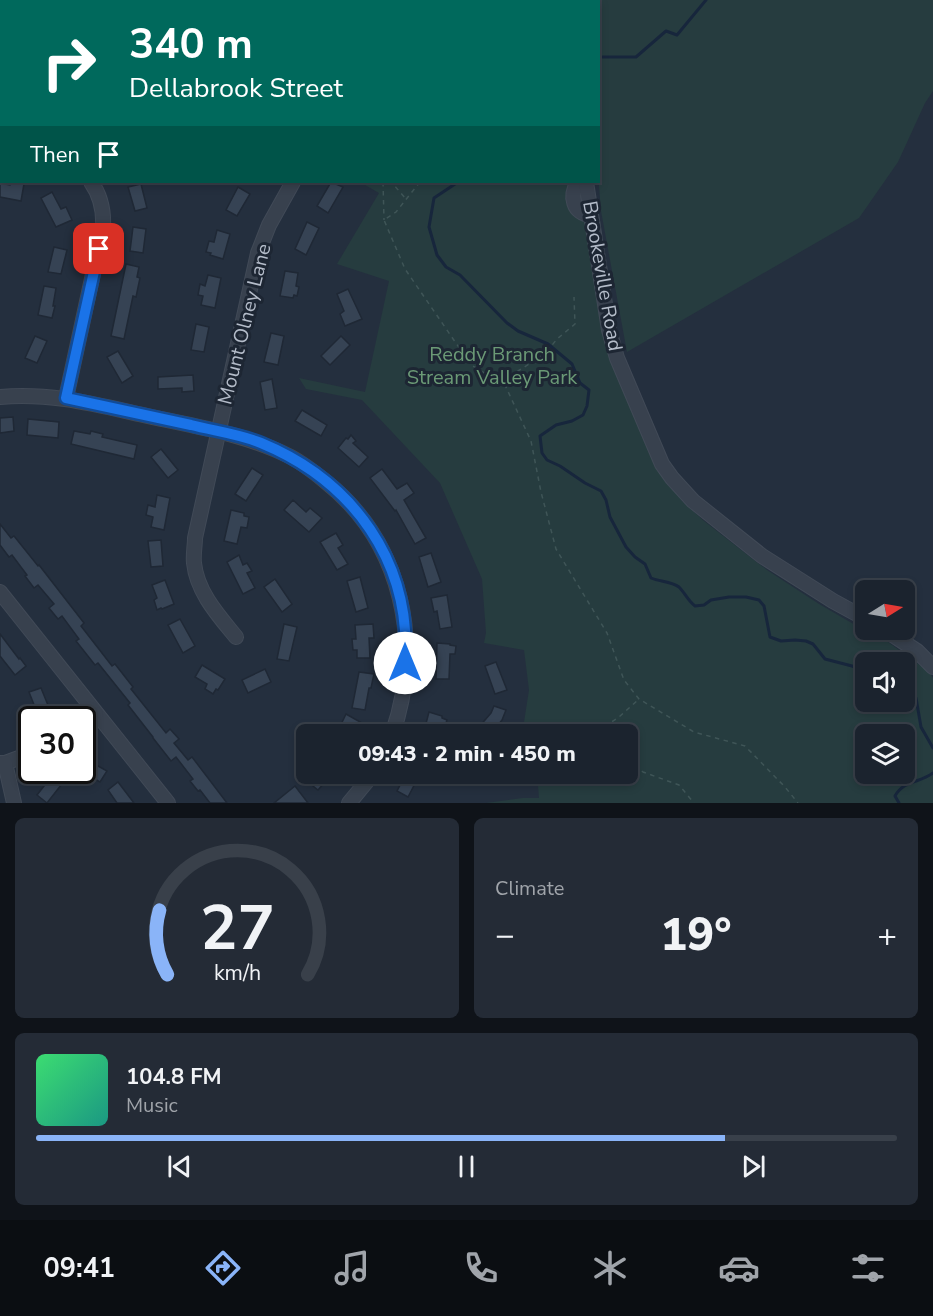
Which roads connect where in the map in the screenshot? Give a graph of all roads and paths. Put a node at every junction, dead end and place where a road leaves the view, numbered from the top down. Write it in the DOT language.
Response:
graph roads {
  1 [pos="92,183"];
  2 [pos="292,183"];
  3 [pos="383,183"];
  4 [pos="390,183"];
  5 [pos="419,183"];
  6 [pos="578,183"];
  7 [pos="586,183"];
  8 [pos="406,200"];
  9 [pos="591,215"];
  10 [pos="384,220"];
  11 [pos="574,297"];
  12 [pos="505,385"];
  13 [pos="0,397"];
  14 [pos="66,398"];
  15 [pos="218,431"];
  16 [pos="0,592"];
  17 [pos="855,613"];
  18 [pos="236,637"];
  19 [pos="900,640"];
  20 [pos="933,667"];
  21 [pos="639,699"];
  22 [pos="90,706"];
  23 [pos="96,714"];
  24 [pos="396,724"];
  25 [pos="608,724"];
  26 [pos="18,758"];
  27 [pos="2,763"];
  28 [pos="638,768"];
  29 [pos="365,784"];
  30 [pos="14,803"];
  31 [pos="168,803"];
  32 [pos="349,803"];
  33 [pos="694,803"];
  34 [pos="798,803"];
  1 -- 14 [label="street"];
  2 -- 15 [label="street, Mount Olney Lane"];
  3 -- 10 [label="path"];
  4 -- 8 [label="path"];
  5 -- 8 [label="path"];
  6 -- 9 [label="street"];
  7 -- 9 [label="street, Brookeville Road"];
  8 -- 10 [label="path"];
  9 -- 17 [label="street, Brookeville Road"];
  10 -- 12 [label="path"];
  11 -- 12 [label="path"];
  12 -- 21 [label="path"];
  13 -- 14 [label="street"];
  14 -- 15 [label="street"];
  15 -- 18 [label="street, Mount Olney Lane"];
  15 -- 24 [label="street"];
  16 -- 22 [label="street"];
  19 -- 20 [label="street"];
  21 -- 25 [label="path"];
  21 -- 34 [label="path"];
  23 -- 31 [label="street"];
  26 -- 27 [label="street"];
  27 -- 30 [label="street"];
  28 -- 33 [label="path"];
  29 -- 32 [label="street"];
}
